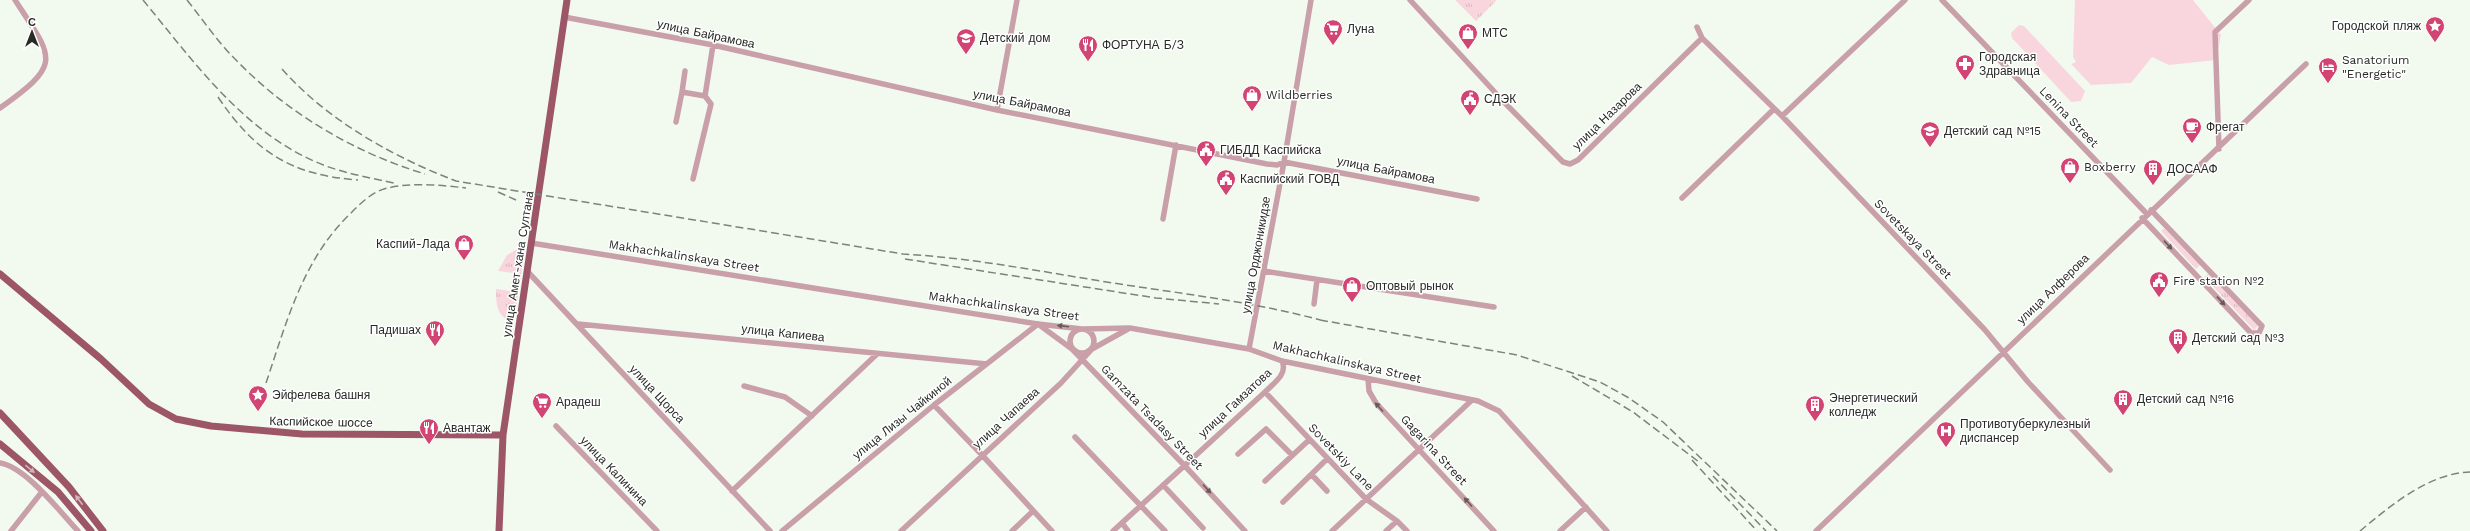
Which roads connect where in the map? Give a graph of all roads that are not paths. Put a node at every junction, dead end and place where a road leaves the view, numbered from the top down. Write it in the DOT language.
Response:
graph roads {
  1 [pos="15,0"];
  2 [pos="567,0"];
  3 [pos="1017,0"];
  4 [pos="1310,0"];
  5 [pos="1410,0"];
  6 [pos="1905,0"];
  7 [pos="1942,0"];
  8 [pos="2249,0"];
  9 [pos="564,17"];
  10 [pos="1697,27"];
  11 [pos="1702,38"];
  12 [pos="713,45"];
  13 [pos="2306,64"];
  14 [pos="685,71"];
  15 [pos="682,92"];
  16 [pos="705,96"];
  17 [pos="0,108"];
  18 [pos="997,110"];
  19 [pos="1774,110"];
  20 [pos="1782,116"];
  21 [pos="676,122"];
  22 [pos="1176,145"];
  23 [pos="2219,149"];
  24 [pos="1284,162"];
  25 [pos="693,179"];
  26 [pos="1682,198"];
  27 [pos="1477,199"];
  28 [pos="2147,214"];
  29 [pos="1163,219"];
  30 [pos="531,243"];
  31 [pos="1264,271"];
  32 [pos="528,272"];
  33 [pos="0,274"];
  34 [pos="1317,280"];
  35 [pos="1314,304"];
  36 [pos="1494,307"];
  37 [pos="578,324"];
  38 [pos="1038,324"];
  39 [pos="1130,328"];
  40 [pos="1082,329"];
  41 [pos="1072,349"];
  42 [pos="1092,349"];
  43 [pos="1249,349"];
  44 [pos="2004,352"];
  45 [pos="877,354"];
  46 [pos="1282,360"];
  47 [pos="1082,361"];
  48 [pos="987,364"];
  49 [pos="1368,379"];
  50 [pos="744,386"];
  51 [pos="1265,392"];
  52 [pos="1472,400"];
  53 [pos="934,405"];
  54 [pos="0,413"];
  55 [pos="812,416"];
  56 [pos="556,426"];
  57 [pos="503,436"];
  58 [pos="1075,437"];
  59 [pos="1309,440"];
  60 [pos="0,444"];
  61 [pos="1419,449"];
  62 [pos="1238,454"];
  63 [pos="982,455"];
  64 [pos="1292,455"];
  65 [pos="1328,459"];
  66 [pos="0,464"];
  67 [pos="1184,465"];
  68 [pos="2110,470"];
  69 [pos="1312,475"];
  70 [pos="1265,481"];
  71 [pos="1164,485"];
  72 [pos="732,491"];
  73 [pos="1327,491"];
  74 [pos="41,493"];
  75 [pos="1366,499"];
  76 [pos="1283,502"];
  77 [pos="1141,505"];
  78 [pos="1586,508"];
  79 [pos="1034,511"];
  80 [pos="1397,521"];
  81 [pos="1122,523"];
  82 [pos="1203,528"];
  83 [pos="11,531"];
  84 [pos="78,531"];
  85 [pos="91,531"];
  86 [pos="103,531"];
  87 [pos="498,531"];
  88 [pos="657,531"];
  89 [pos="770,531"];
  90 [pos="782,531"];
  91 [pos="901,531"];
  92 [pos="1012,531"];
  93 [pos="1052,531"];
  94 [pos="1113,531"];
  95 [pos="1128,531"];
  96 [pos="1165,531"];
  97 [pos="1245,531"];
  98 [pos="1332,531"];
  99 [pos="1386,531"];
  100 [pos="1407,531"];
  101 [pos="1494,531"];
  102 [pos="1560,531"];
  103 [pos="1608,531"];
  104 [pos="1816,531"];
  1 -- 17 [label="street"];
  2 -- 9 [label="main road, улица Амет-хана Султана"];
  3 -- 18 [label="street"];
  4 -- 24 [label="street, улица Орджоникидзе"];
  5 -- 11 [label="street, улица Назарова"];
  6 -- 20 [label="street"];
  7 -- 28 [label="street, Lenina Street"];
  8 -- 23 [label="street"];
  9 -- 12 [label="street, улица Байрамова"];
  9 -- 30 [label="main road, улица Амет-хана Султана"];
  10 -- 11 [label="street, Sovetskaya Street"];
  11 -- 19 [label="street, Sovetskaya Street"];
  12 -- 16 [label="street"];
  12 -- 18 [label="street, улица Байрамова"];
  13 -- 23 [label="street, улица Алферова"];
  14 -- 15 [label="street"];
  15 -- 16 [label="street"];
  15 -- 21 [label="street"];
  16 -- 25 [label="street"];
  18 -- 22 [label="street, улица Байрамова"];
  19 -- 20 [label="street, Sovetskaya Street"];
  19 -- 26 [label="street"];
  20 -- 44 [label="street, Sovetskaya Street"];
  22 -- 24 [label="street, улица Байрамова"];
  22 -- 29 [label="street"];
  23 -- 28 [label="street, улица Алферова"];
  24 -- 27 [label="street, улица Байрамова"];
  24 -- 31 [label="street, улица Орджоникидзе"];
  28 -- 28 [label="street, Lenina Street, one-way"];
  28 -- 44 [label="street, улица Алферова"];
  30 -- 32 [label="main road, улица Амет-хана Султана"];
  30 -- 38 [label="street, Makhachkalinskaya Street"];
  31 -- 34 [label="street"];
  31 -- 43 [label="street, улица Орджоникидзе"];
  32 -- 37 [label="street, улица Щорса"];
  32 -- 57 [label="main road, улица Амет-хана Султана"];
  33 -- 57 [label="main road, Каспийское шоссе"];
  34 -- 35 [label="street"];
  34 -- 36 [label="street"];
  37 -- 45 [label="street, улица Капиева"];
  37 -- 72 [label="street, улица Щорса"];
  40 -- 38 [label="street, Makhachkalinskaya Street, one-way"];
  38 -- 41 [label="street, Gamzata Tsadasy Street"];
  38 -- 48 [label="street, улица Лизы Чайкиной"];
  39 -- 40 [label="street, Makhachkalinskaya Street"];
  39 -- 42 [label="street, улица Чапаева"];
  39 -- 43 [label="street, Makhachkalinskaya Street"];
  40 -- 41 [label="street"];
  40 -- 42 [label="street"];
  41 -- 42 [label="street"];
  41 -- 47 [label="street, Gamzata Tsadasy Street"];
  42 -- 47 [label="street, улица Чапаева"];
  43 -- 46 [label="street, Makhachkalinskaya Street"];
  44 -- 68 [label="street, Sovetskaya Street"];
  44 -- 104 [label="street, улица Алферова"];
  45 -- 48 [label="street, улица Капиева"];
  45 -- 55 [label="street"];
  46 -- 49 [label="street, Makhachkalinskaya Street"];
  46 -- 51 [label="street, улица Гамзатова"];
  47 -- 63 [label="street, улица Чапаева"];
  47 -- 67 [label="street, Gamzata Tsadasy Street"];
  48 -- 53 [label="street, улица Лизы Чайкиной"];
  49 -- 52 [label="street, Makhachkalinskaya Street"];
  61 -- 49 [label="street, Gagarina Street, one-way"];
  50 -- 55 [label="street"];
  51 -- 59 [label="street, Sovetskiy Lane"];
  51 -- 67 [label="street, улица Гамзатова"];
  52 -- 61 [label="street"];
  52 -- 78 [label="street, Makhachkalinskaya Street"];
  53 -- 63 [label="street"];
  53 -- 90 [label="street, улица Лизы Чайкиной"];
  86 -- 54 [label="main road, one-way"];
  55 -- 72 [label="street"];
  56 -- 88 [label="street, улица Калинина"];
  57 -- 87 [label="main road, улица Амет-хана Султана"];
  58 -- 77 [label="street"];
  59 -- 64 [label="street"];
  59 -- 65 [label="street, Sovetskiy Lane"];
  60 -- 85 [label="main road, one-way"];
  61 -- 75 [label="street"];
  101 -- 61 [label="street, Gagarina Street, one-way"];
  62 -- 64 [label="street"];
  63 -- 79 [label="street"];
  63 -- 91 [label="street, улица Чапаева"];
  64 -- 70 [label="street"];
  65 -- 69 [label="street"];
  65 -- 75 [label="street, Sovetskiy Lane"];
  66 -- 74 [label="street"];
  67 -- 71 [label="street, улица Гамзатова"];
  67 -- 97 [label="street, Gamzata Tsadasy Street, one-way"];
  69 -- 73 [label="street"];
  69 -- 76 [label="street"];
  71 -- 77 [label="street, улица Гамзатова"];
  71 -- 82 [label="street"];
  72 -- 89 [label="street, улица Щорса"];
  74 -- 83 [label="street"];
  74 -- 84 [label="street"];
  75 -- 80 [label="street, Sovetskiy Lane"];
  75 -- 98 [label="street"];
  77 -- 81 [label="street, улица Гамзатова"];
  77 -- 96 [label="street"];
  78 -- 102 [label="street"];
  78 -- 103 [label="street, Makhachkalinskaya Street"];
  79 -- 92 [label="street"];
  79 -- 93 [label="street"];
  80 -- 99 [label="street"];
  80 -- 100 [label="street, Sovetskiy Lane"];
  81 -- 94 [label="street, улица Гамзатова"];
  81 -- 95 [label="street"];
}
